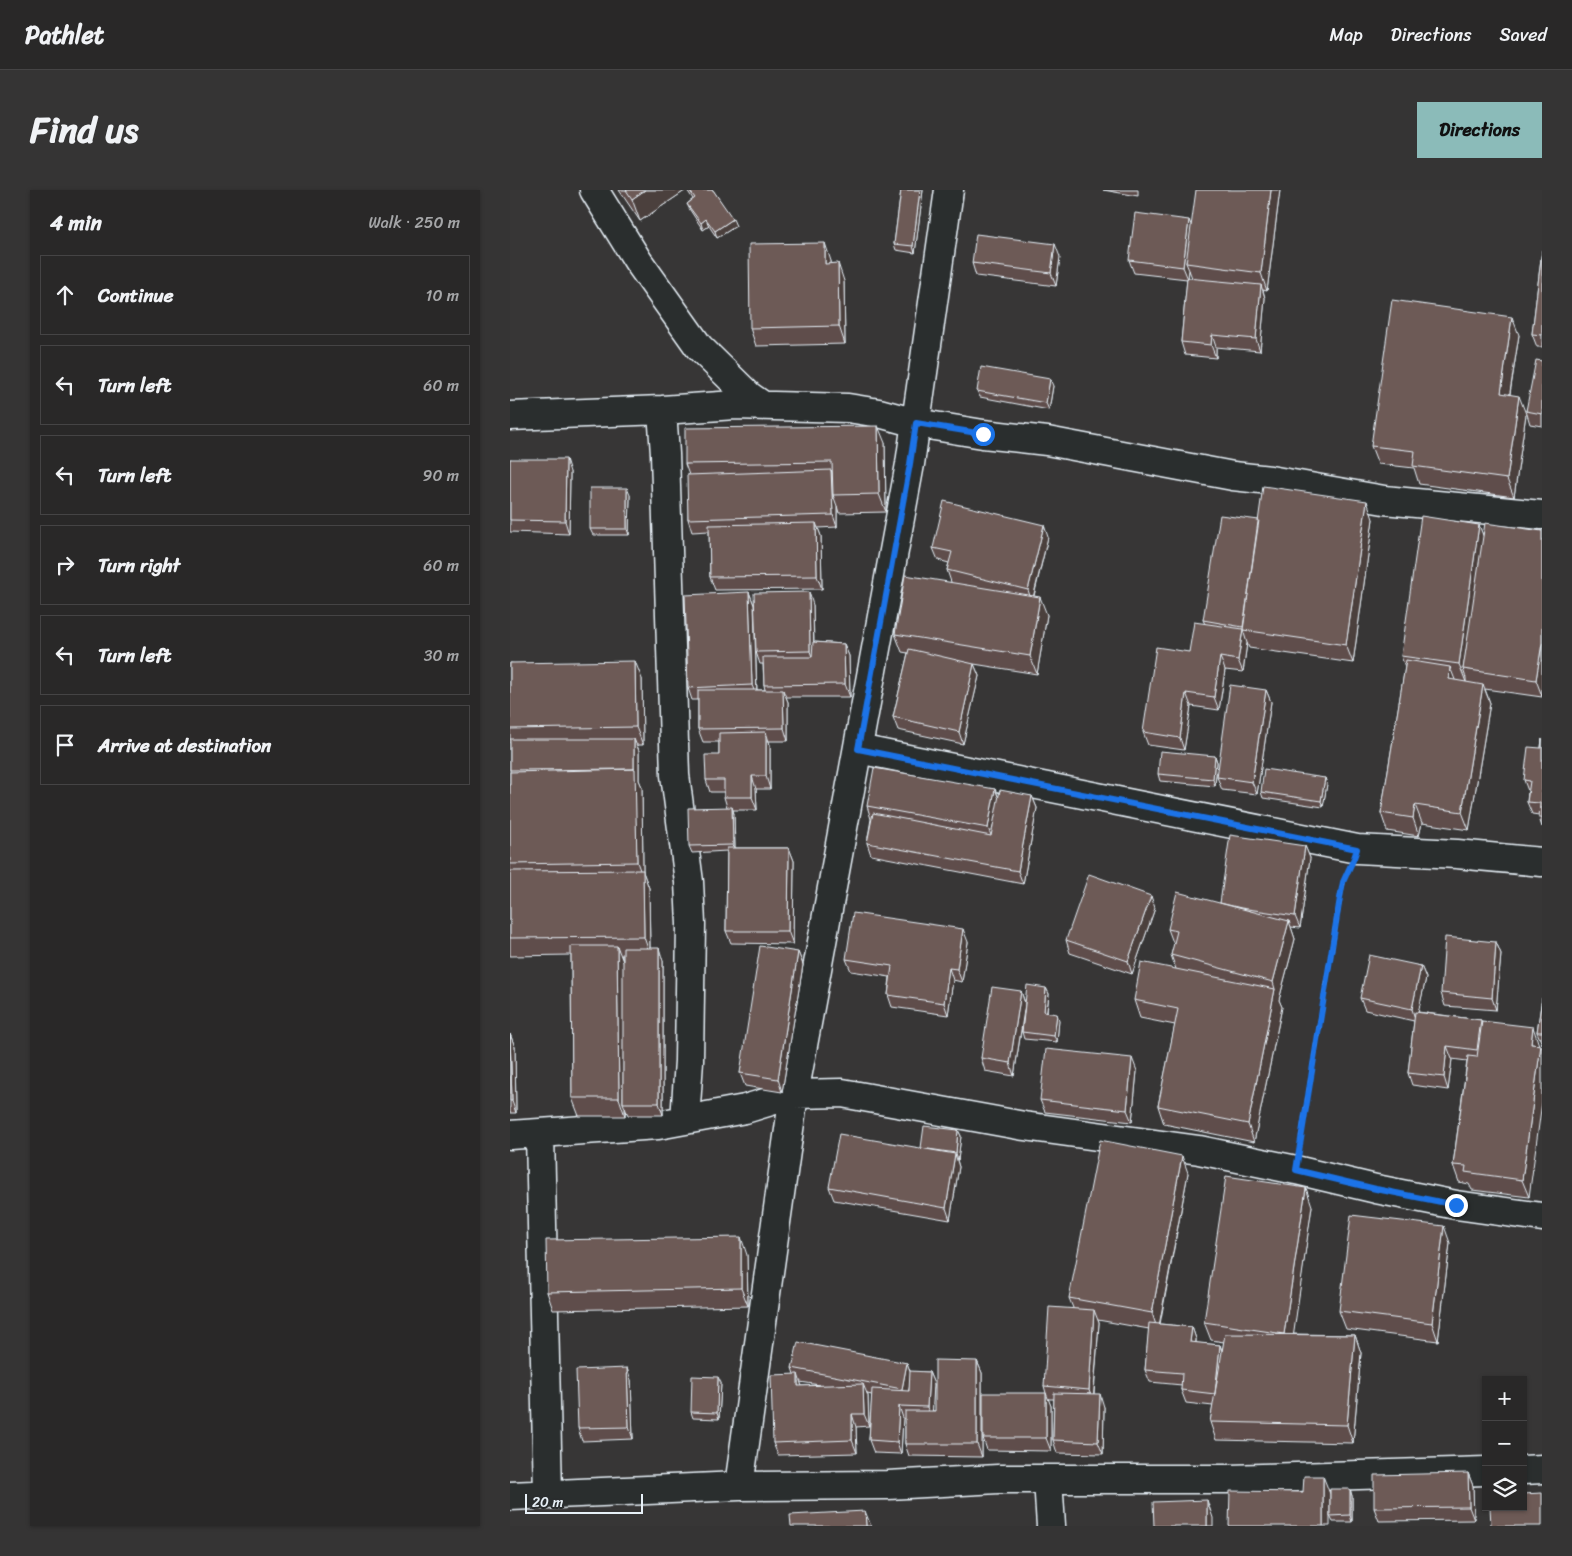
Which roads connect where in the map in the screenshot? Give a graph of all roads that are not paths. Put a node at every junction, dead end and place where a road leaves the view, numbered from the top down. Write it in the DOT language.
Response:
graph roads {
  1 [pos="594,190"];
  2 [pos="949,190"];
  3 [pos="762,404"];
  4 [pos="662,410"];
  5 [pos="510,416"];
  6 [pos="916,423"];
  7 [pos="1542,515"];
  8 [pos="858,749"];
  9 [pos="1542,862"];
  10 [pos="794,1094"];
  11 [pos="685,1120"];
  12 [pos="540,1134"];
  13 [pos="510,1135"];
  14 [pos="1542,1217"];
  15 [pos="1542,1469"];
  16 [pos="1527,1470"];
  17 [pos="1482,1471"];
  18 [pos="1048,1479"];
  19 [pos="739,1486"];
  20 [pos="548,1495"];
  21 [pos="510,1496"];
  22 [pos="1050,1526"];
  1 -- 3 [label="street"];
  2 -- 6 [label="street"];
  3 -- 4 [label="street"];
  3 -- 6 [label="street"];
  4 -- 5 [label="street"];
  4 -- 11 [label="street"];
  6 -- 7 [label="street"];
  6 -- 8 [label="street"];
  8 -- 9 [label="street"];
  8 -- 10 [label="street"];
  10 -- 11 [label="street"];
  10 -- 14 [label="street"];
  10 -- 19 [label="street"];
  11 -- 12 [label="street"];
  12 -- 13 [label="street"];
  12 -- 20 [label="street"];
  15 -- 16 [label="street"];
  17 -- 18 [label="street"];
  18 -- 19 [label="street"];
  18 -- 22 [label="street"];
  19 -- 20 [label="street"];
  20 -- 21 [label="street"];
}
